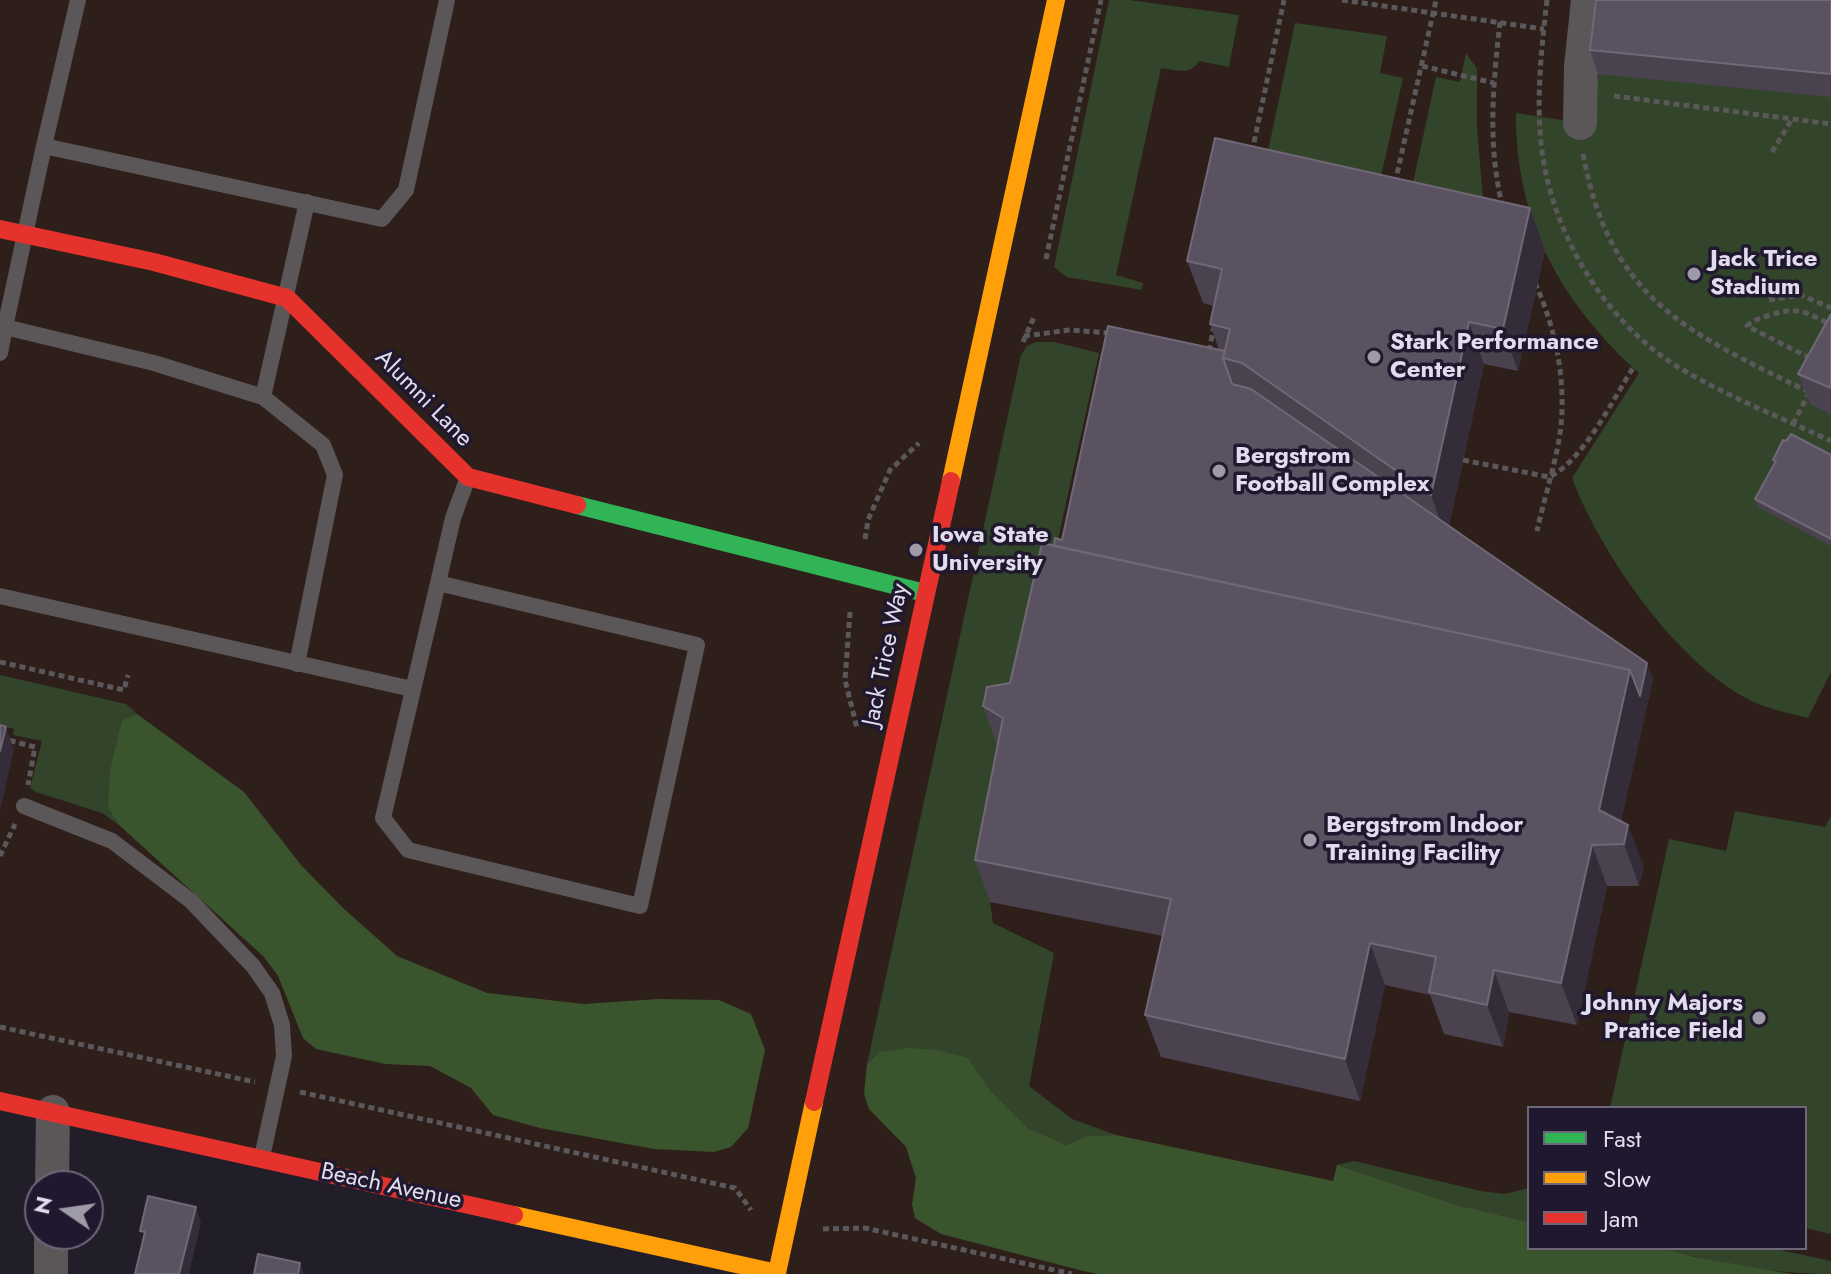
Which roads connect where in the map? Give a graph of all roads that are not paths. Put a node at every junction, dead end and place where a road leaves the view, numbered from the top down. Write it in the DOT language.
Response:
graph roads {
  1 [pos="78,0"];
  2 [pos="447,0"];
  3 [pos="1056,0"];
  4 [pos="1588,0"];
  5 [pos="1580,123"];
  6 [pos="44,146"];
  7 [pos="307,202"];
  8 [pos="0,229"];
  9 [pos="23,234"];
  10 [pos="287,298"];
  11 [pos="5,327"];
  12 [pos="0,353"];
  13 [pos="263,397"];
  14 [pos="468,477"];
  15 [pos="438,583"];
  16 [pos="925,593"];
  17 [pos="0,596"];
  18 [pos="297,664"];
  19 [pos="412,689"];
  20 [pos="24,806"];
  21 [pos="0,1101"];
  22 [pos="53,1112"];
  23 [pos="262,1159"];
  24 [pos="52,1170"];
  25 [pos="51,1250"];
  26 [pos="51,1274"];
  27 [pos="779,1274"];
  1 -- 6 [label="lane"];
  2 -- 7 [label="lane"];
  3 -- 16 [label="street, Jack Trice Way"];
  4 -- 5 [label="street, bridge"];
  6 -- 7 [label="lane"];
  6 -- 9 [label="lane"];
  7 -- 10 [label="lane"];
  8 -- 9 [label="street, Alumni Lane"];
  9 -- 10 [label="street, Alumni Lane"];
  9 -- 11 [label="lane"];
  10 -- 13 [label="lane"];
  10 -- 14 [label="street, Alumni Lane"];
  11 -- 12 [label="lane"];
  11 -- 13 [label="lane"];
  13 -- 18 [label="lane"];
  14 -- 15 [label="lane"];
  14 -- 16 [label="street, Alumni Lane"];
  15 -- 19 [label="lane"];
  15 -- 19 [label="lane"];
  16 -- 27 [label="street, Jack Trice Way"];
  17 -- 18 [label="lane"];
  18 -- 19 [label="lane"];
  20 -- 23 [label="lane"];
  21 -- 22 [label="street, Beach Avenue"];
  22 -- 23 [label="street, Beach Avenue"];
  22 -- 24 [label="street"];
  23 -- 27 [label="street, Beach Avenue"];
  25 -- 26 [label="street"];
}
